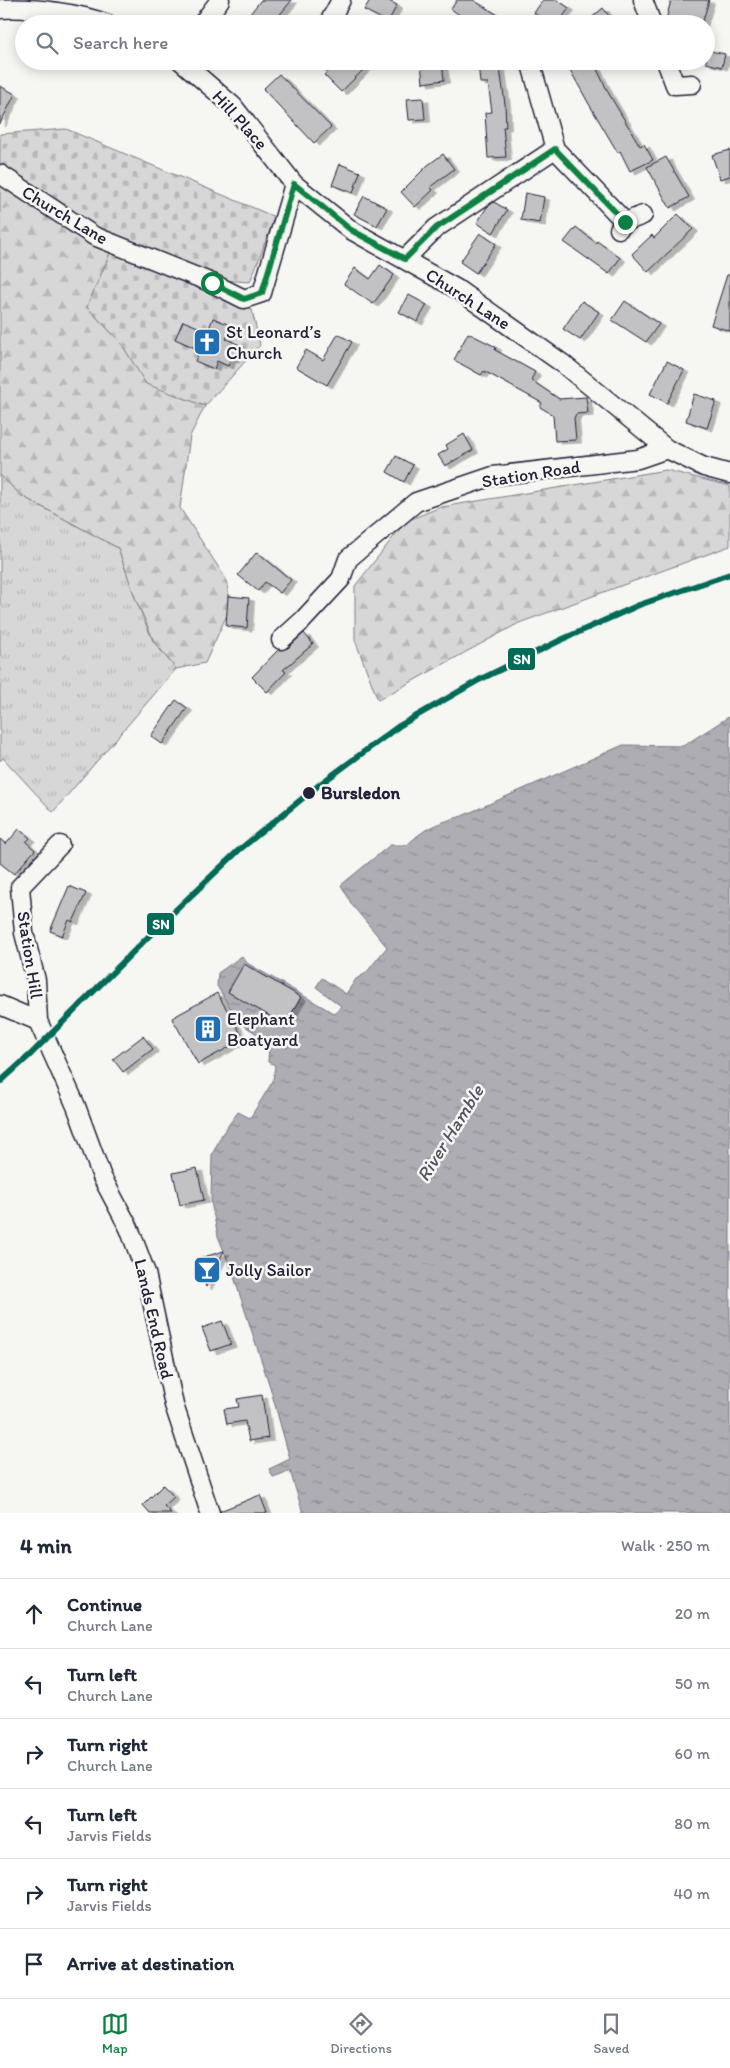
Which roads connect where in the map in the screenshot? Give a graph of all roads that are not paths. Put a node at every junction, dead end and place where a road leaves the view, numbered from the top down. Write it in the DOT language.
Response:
graph roads {
  1 [pos="220,0"];
  2 [pos="341,0"];
  3 [pos="643,0"];
  4 [pos="0,9"];
  5 [pos="73,15"];
  6 [pos="209,15"];
  7 [pos="333,15"];
  8 [pos="649,15"];
  9 [pos="191,70"];
  10 [pos="533,70"];
  11 [pos="669,70"];
  12 [pos="692,84"];
  13 [pos="555,149"];
  14 [pos="0,174"];
  15 [pos="294,184"];
  16 [pos="644,215"];
  17 [pos="405,259"];
  18 [pos="667,449"];
  19 [pos="730,474"];
  20 [pos="281,640"];
  21 [pos="60,845"];
  22 [pos="0,1005"];
  23 [pos="38,1021"];
  24 [pos="210,1513"];
  1 -- 6 [label="street"];
  2 -- 7 [label="street"];
  3 -- 8 [label="street"];
  4 -- 5 [label="street"];
  9 -- 15 [label="street, Hill Place"];
  10 -- 13 [label="street"];
  11 -- 12 [label="street"];
  13 -- 16 [label="street"];
  13 -- 17 [label="street"];
  14 -- 15 [label="street, Church Lane"];
  15 -- 17 [label="street, Church Lane"];
  17 -- 18 [label="street, Church Lane"];
  18 -- 19 [label="street, Church Lane"];
  18 -- 20 [label="street, Station Road"];
  21 -- 23 [label="street, Station Hill"];
  22 -- 23 [label="street"];
  23 -- 24 [label="street, Lands End Road"];
}
